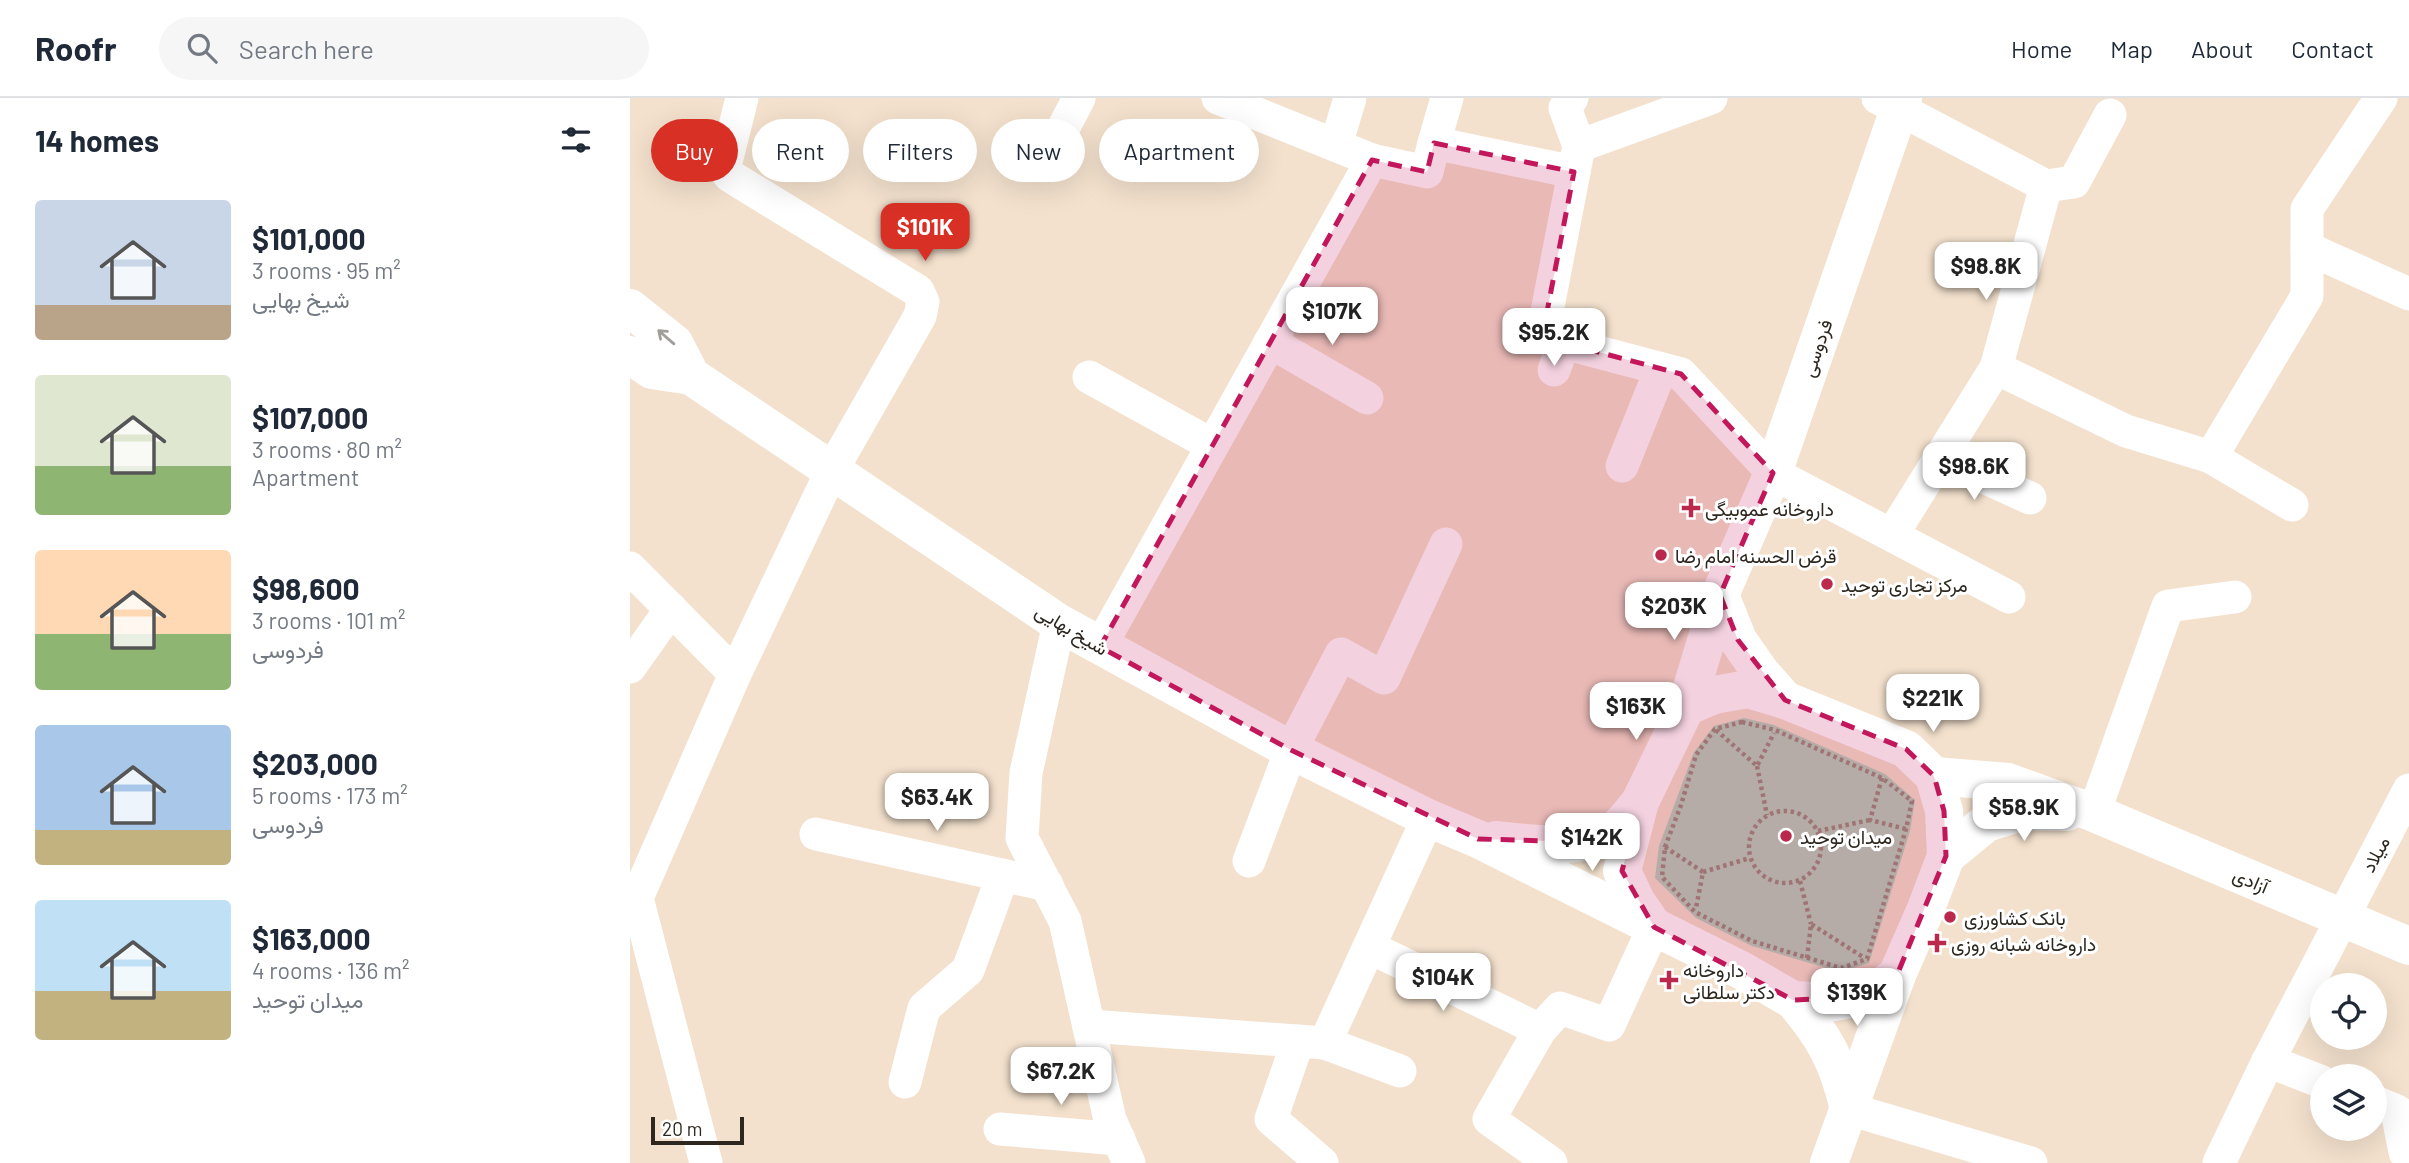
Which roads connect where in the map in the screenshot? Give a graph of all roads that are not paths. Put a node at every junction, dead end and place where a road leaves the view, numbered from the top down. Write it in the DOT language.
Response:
graph roads {
  1 [pos="742,98"];
  2 [pos="1079,98"];
  3 [pos="1218,98"];
  4 [pos="1350,98"];
  5 [pos="1447,98"];
  6 [pos="1572,98"];
  7 [pos="1711,98"];
  8 [pos="2381,98"];
  9 [pos="1894,101"];
  10 [pos="2110,115"];
  11 [pos="1068,119"];
  12 [pos="1434,143"];
  13 [pos="1336,145"];
  14 [pos="1577,159"];
  15 [pos="1373,160"];
  16 [pos="2046,186"];
  17 [pos="2307,248"];
  18 [pos="2409,294"];
  19 [pos="630,309"];
  20 [pos="1270,342"];
  21 [pos="630,355"];
  22 [pos="1996,368"];
  23 [pos="1661,369"];
  24 [pos="691,376"];
  25 [pos="1089,377"];
  26 [pos="1367,398"];
  27 [pos="1212,446"];
  28 [pos="1940,457"];
  29 [pos="2211,457"];
  30 [pos="1622,466"];
  31 [pos="832,470"];
  32 [pos="1773,473"];
  33 [pos="2030,498"];
  34 [pos="2292,505"];
  35 [pos="1892,535"];
  36 [pos="1446,544"];
  37 [pos="630,568"];
  38 [pos="1720,595"];
  39 [pos="2009,597"];
  40 [pos="2235,597"];
  41 [pos="671,609"];
  42 [pos="1059,623"];
  43 [pos="1100,647"];
  44 [pos="630,667"];
  45 [pos="735,674"];
  46 [pos="1780,715"];
  47 [pos="1701,718"];
  48 [pos="1291,750"];
  49 [pos="1934,776"];
  50 [pos="2409,790"];
  51 [pos="1640,802"];
  52 [pos="2094,813"];
  53 [pos="1428,818"];
  54 [pos="816,834"];
  55 [pos="1478,839"];
  56 [pos="1946,856"];
  57 [pos="1249,861"];
  58 [pos="1003,875"];
  59 [pos="1046,885"];
  60 [pos="2341,918"];
  61 [pos="1654,928"];
  62 [pos="2409,946"];
  63 [pos="1369,947"];
  64 [pos="1882,967"];
  65 [pos="1793,1000"];
  66 [pos="1089,1026"];
  67 [pos="1539,1030"];
  68 [pos="1312,1042"];
  69 [pos="2268,1061"];
  70 [pos="1400,1071"];
  71 [pos="2310,1077"];
  72 [pos="905,1082"];
  73 [pos="2387,1107"];
  74 [pos="1849,1109"];
  75 [pos="1000,1129"];
  76 [pos="1124,1151"];
  77 [pos="2409,1153"];
  78 [pos="706,1163"];
  79 [pos="1322,1163"];
  80 [pos="1551,1163"];
  81 [pos="1829,1163"];
  82 [pos="2031,1163"];
  83 [pos="2219,1163"];
  1 -- 31 [label="street"];
  2 -- 11 [label="street"];
  3 -- 13 [label="street"];
  4 -- 13 [label="street"];
  5 -- 12 [label="street"];
  6 -- 14 [label="street"];
  7 -- 14 [label="street"];
  8 -- 17 [label="street"];
  9 -- 16 [label="street"];
  9 -- 32 [label="street, فردوسی"];
  10 -- 16 [label="street"];
  12 -- 14 [label="street"];
  12 -- 15 [label="street"];
  13 -- 15 [label="street"];
  14 -- 23 [label="street"];
  15 -- 20 [label="street"];
  16 -- 22 [label="street"];
  17 -- 18 [label="street"];
  17 -- 29 [label="street"];
  24 -- 19 [label="street, شیخ بهایی, one-way"];
  20 -- 26 [label="street"];
  20 -- 27 [label="street"];
  21 -- 24 [label="street, شیخ بهایی"];
  22 -- 28 [label="street"];
  22 -- 29 [label="street"];
  23 -- 30 [label="street"];
  23 -- 32 [label="street"];
  24 -- 31 [label="street, شیخ بهایی"];
  25 -- 27 [label="street"];
  27 -- 43 [label="street"];
  28 -- 33 [label="street"];
  28 -- 35 [label="street"];
  29 -- 34 [label="street"];
  31 -- 42 [label="street, شیخ بهایی"];
  31 -- 45 [label="street"];
  32 -- 35 [label="street"];
  32 -- 38 [label="street, فردوسی"];
  35 -- 39 [label="street"];
  36 -- 48 [label="street"];
  37 -- 41 [label="street"];
  38 -- 46 [label="street"];
  38 -- 47 [label="street, فردوسی"];
  40 -- 52 [label="street"];
  41 -- 44 [label="street"];
  41 -- 45 [label="street"];
  42 -- 43 [label="street, شیخ بهایی"];
  42 -- 59 [label="street"];
  43 -- 48 [label="street, شیخ بهایی"];
  45 -- 78 [label="street"];
  46 -- 47 [label="street"];
  46 -- 49 [label="street"];
  47 -- 51 [label="street"];
  48 -- 53 [label="street, شیخ بهایی"];
  48 -- 57 [label="street"];
  49 -- 52 [label="street, آزادی"];
  49 -- 56 [label="street"];
  50 -- 60 [label="street, میلاد"];
  51 -- 55 [label="street, شیخ بهایی"];
  51 -- 61 [label="street"];
  52 -- 56 [label="street, آزادی"];
  52 -- 60 [label="street, آزادی"];
  53 -- 55 [label="street, شیخ بهایی"];
  53 -- 63 [label="street"];
  54 -- 58 [label="street"];
  55 -- 61 [label="street, شیخ بهایی"];
  56 -- 64 [label="street"];
  58 -- 59 [label="street"];
  58 -- 72 [label="street"];
  59 -- 66 [label="street"];
  60 -- 62 [label="street, آزادی"];
  60 -- 69 [label="street, میلاد"];
  61 -- 65 [label="street"];
  61 -- 67 [label="street"];
  63 -- 67 [label="street"];
  63 -- 68 [label="street"];
  64 -- 65 [label="street"];
  64 -- 74 [label="street"];
  65 -- 74 [label="street"];
  66 -- 68 [label="street"];
  66 -- 76 [label="street"];
  67 -- 80 [label="street"];
  68 -- 70 [label="street"];
  68 -- 79 [label="street"];
  69 -- 71 [label="street"];
  69 -- 83 [label="street, میلاد"];
  73 -- 77 [label="street"];
  74 -- 81 [label="street"];
  74 -- 82 [label="street"];
  75 -- 76 [label="street"];
}
